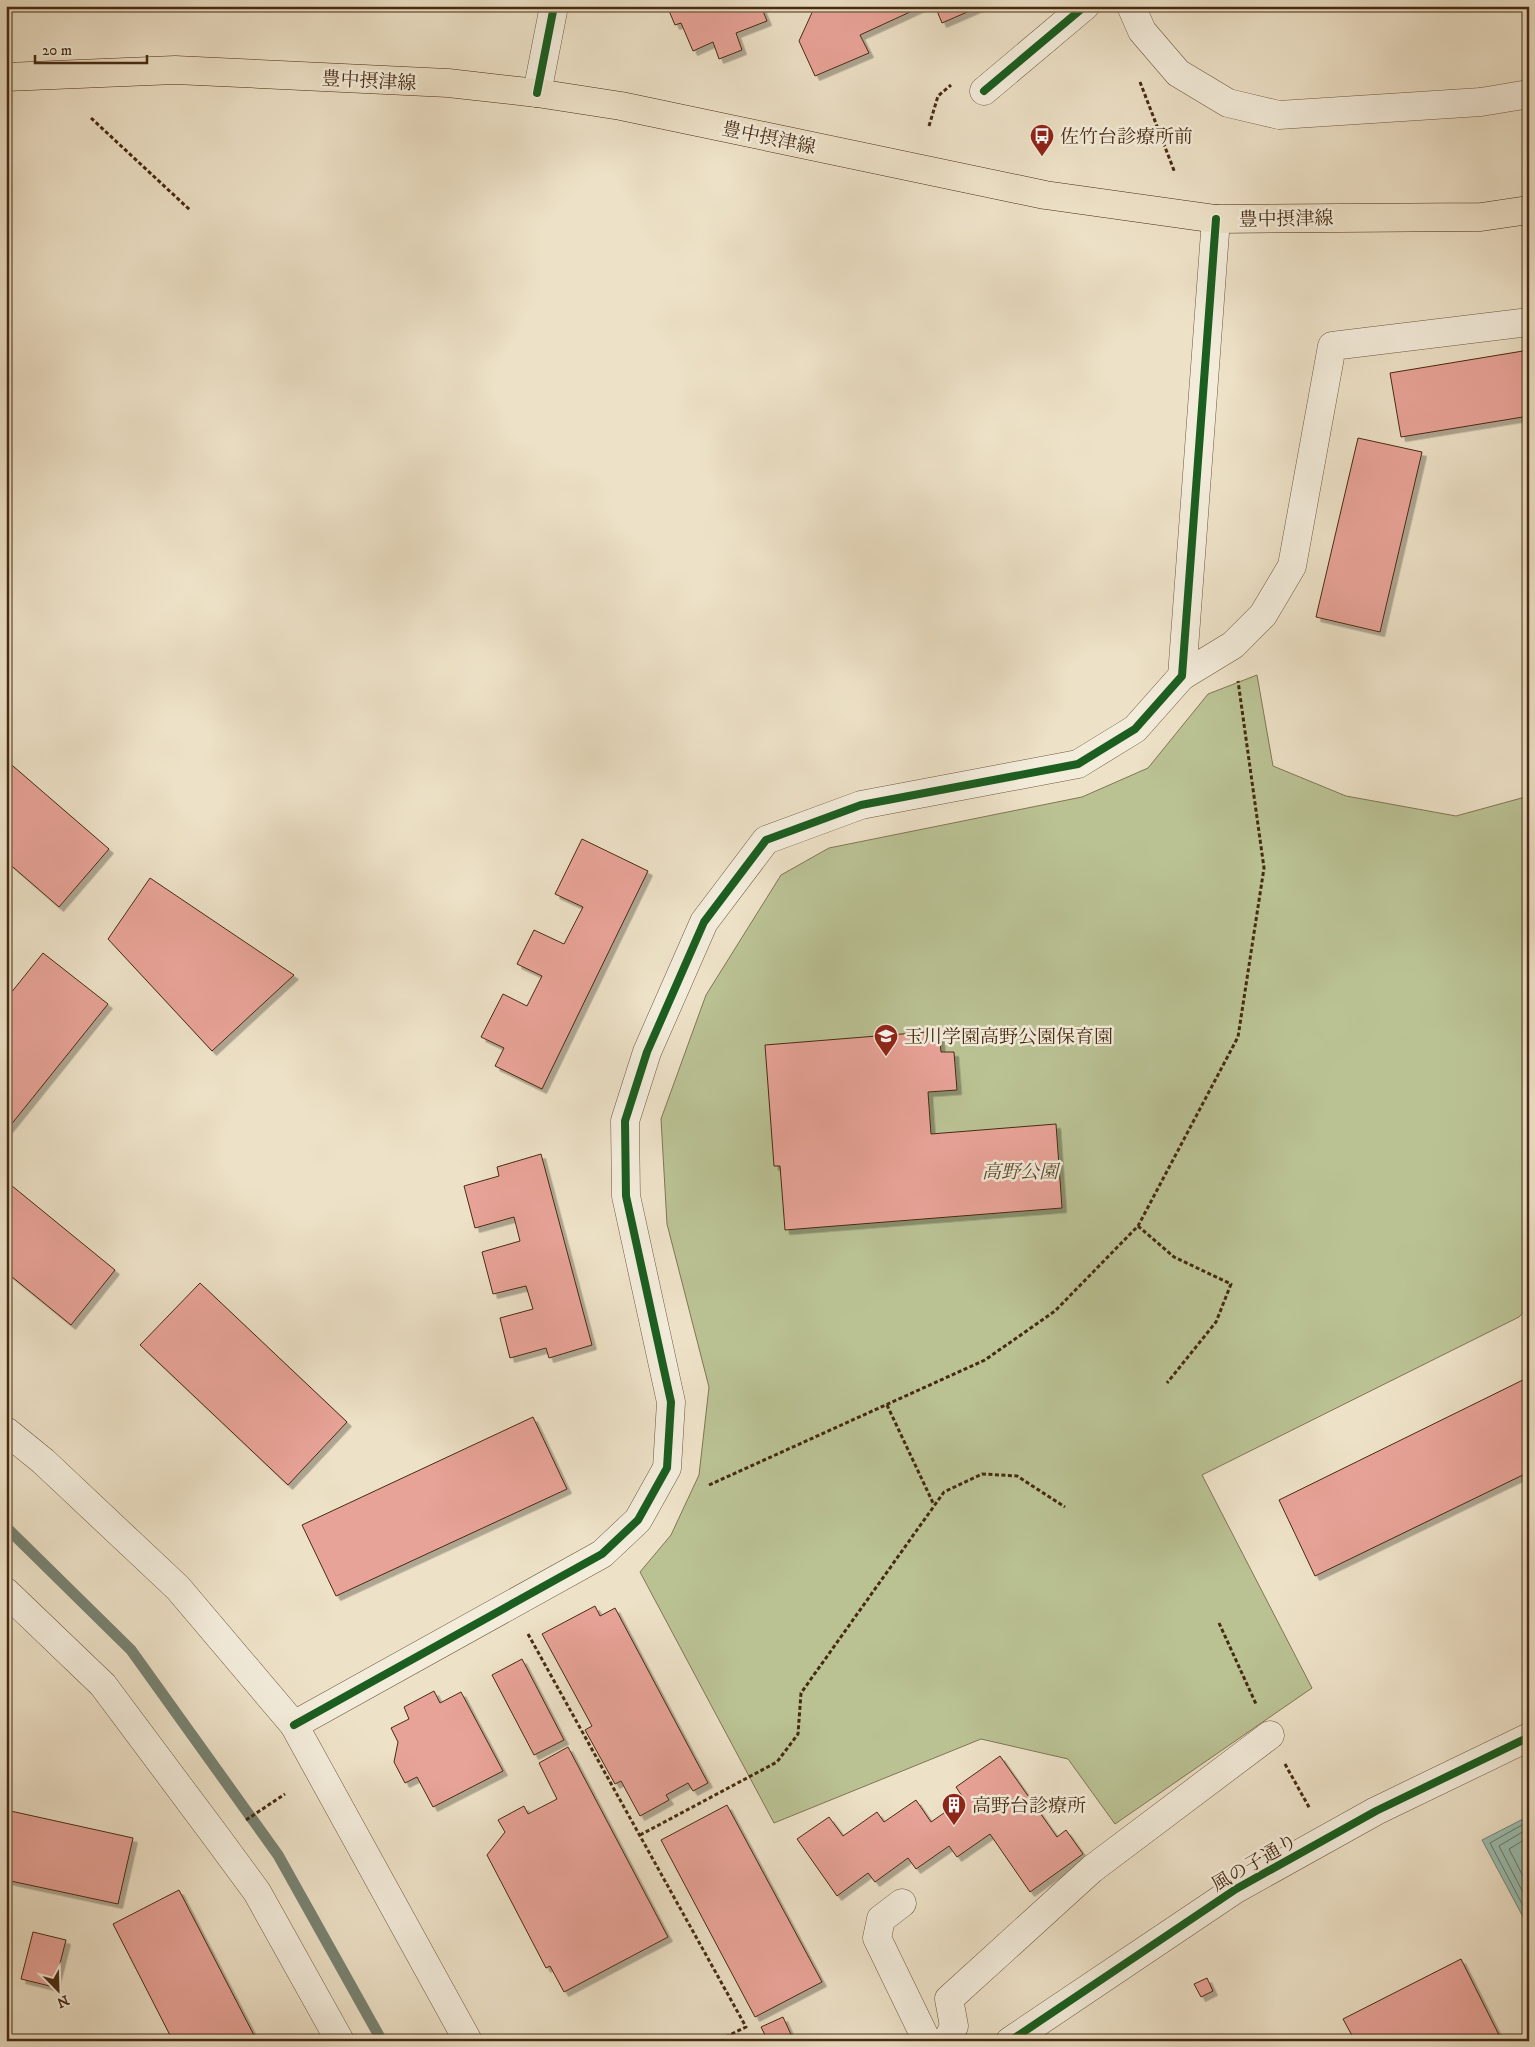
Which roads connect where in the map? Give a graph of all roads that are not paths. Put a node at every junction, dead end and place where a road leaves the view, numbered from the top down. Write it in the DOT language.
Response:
graph roads {
  1 [pos="554,6"];
  2 [pos="1085,6"];
  3 [pos="1131,6"];
  4 [pos="6,77"];
  5 [pos="984,91"];
  6 [pos="537,93"];
  7 [pos="1529,94"];
  8 [pos="1529,210"];
  9 [pos="1216,219"];
  10 [pos="1529,322"];
  11 [pos="1182,676"];
  12 [pos="6,1431"];
  13 [pos="6,1592"];
  14 [pos="294,1725"];
  15 [pos="1270,1735"];
  16 [pos="1529,1737"];
  17 [pos="902,1903"];
  18 [pos="340,2041"];
  19 [pos="468,2041"];
  20 [pos="927,2041"];
  21 [pos="947,2041"];
  22 [pos="1010,2041"];
  1 -- 6 [label="street"];
  2 -- 5 [label="street"];
  3 -- 7 [label="street"];
  4 -- 6 [label="main road, 豊中摂津線"];
  6 -- 9 [label="main road, 豊中摂津線"];
  8 -- 9 [label="main road, 豊中摂津線"];
  9 -- 11 [label="street"];
  10 -- 11 [label="street"];
  11 -- 14 [label="street"];
  12 -- 14 [label="street"];
  13 -- 18 [label="street"];
  14 -- 19 [label="street"];
  15 -- 21 [label="street"];
  16 -- 22 [label="street, 風の子通り"];
  17 -- 20 [label="street"];
}
